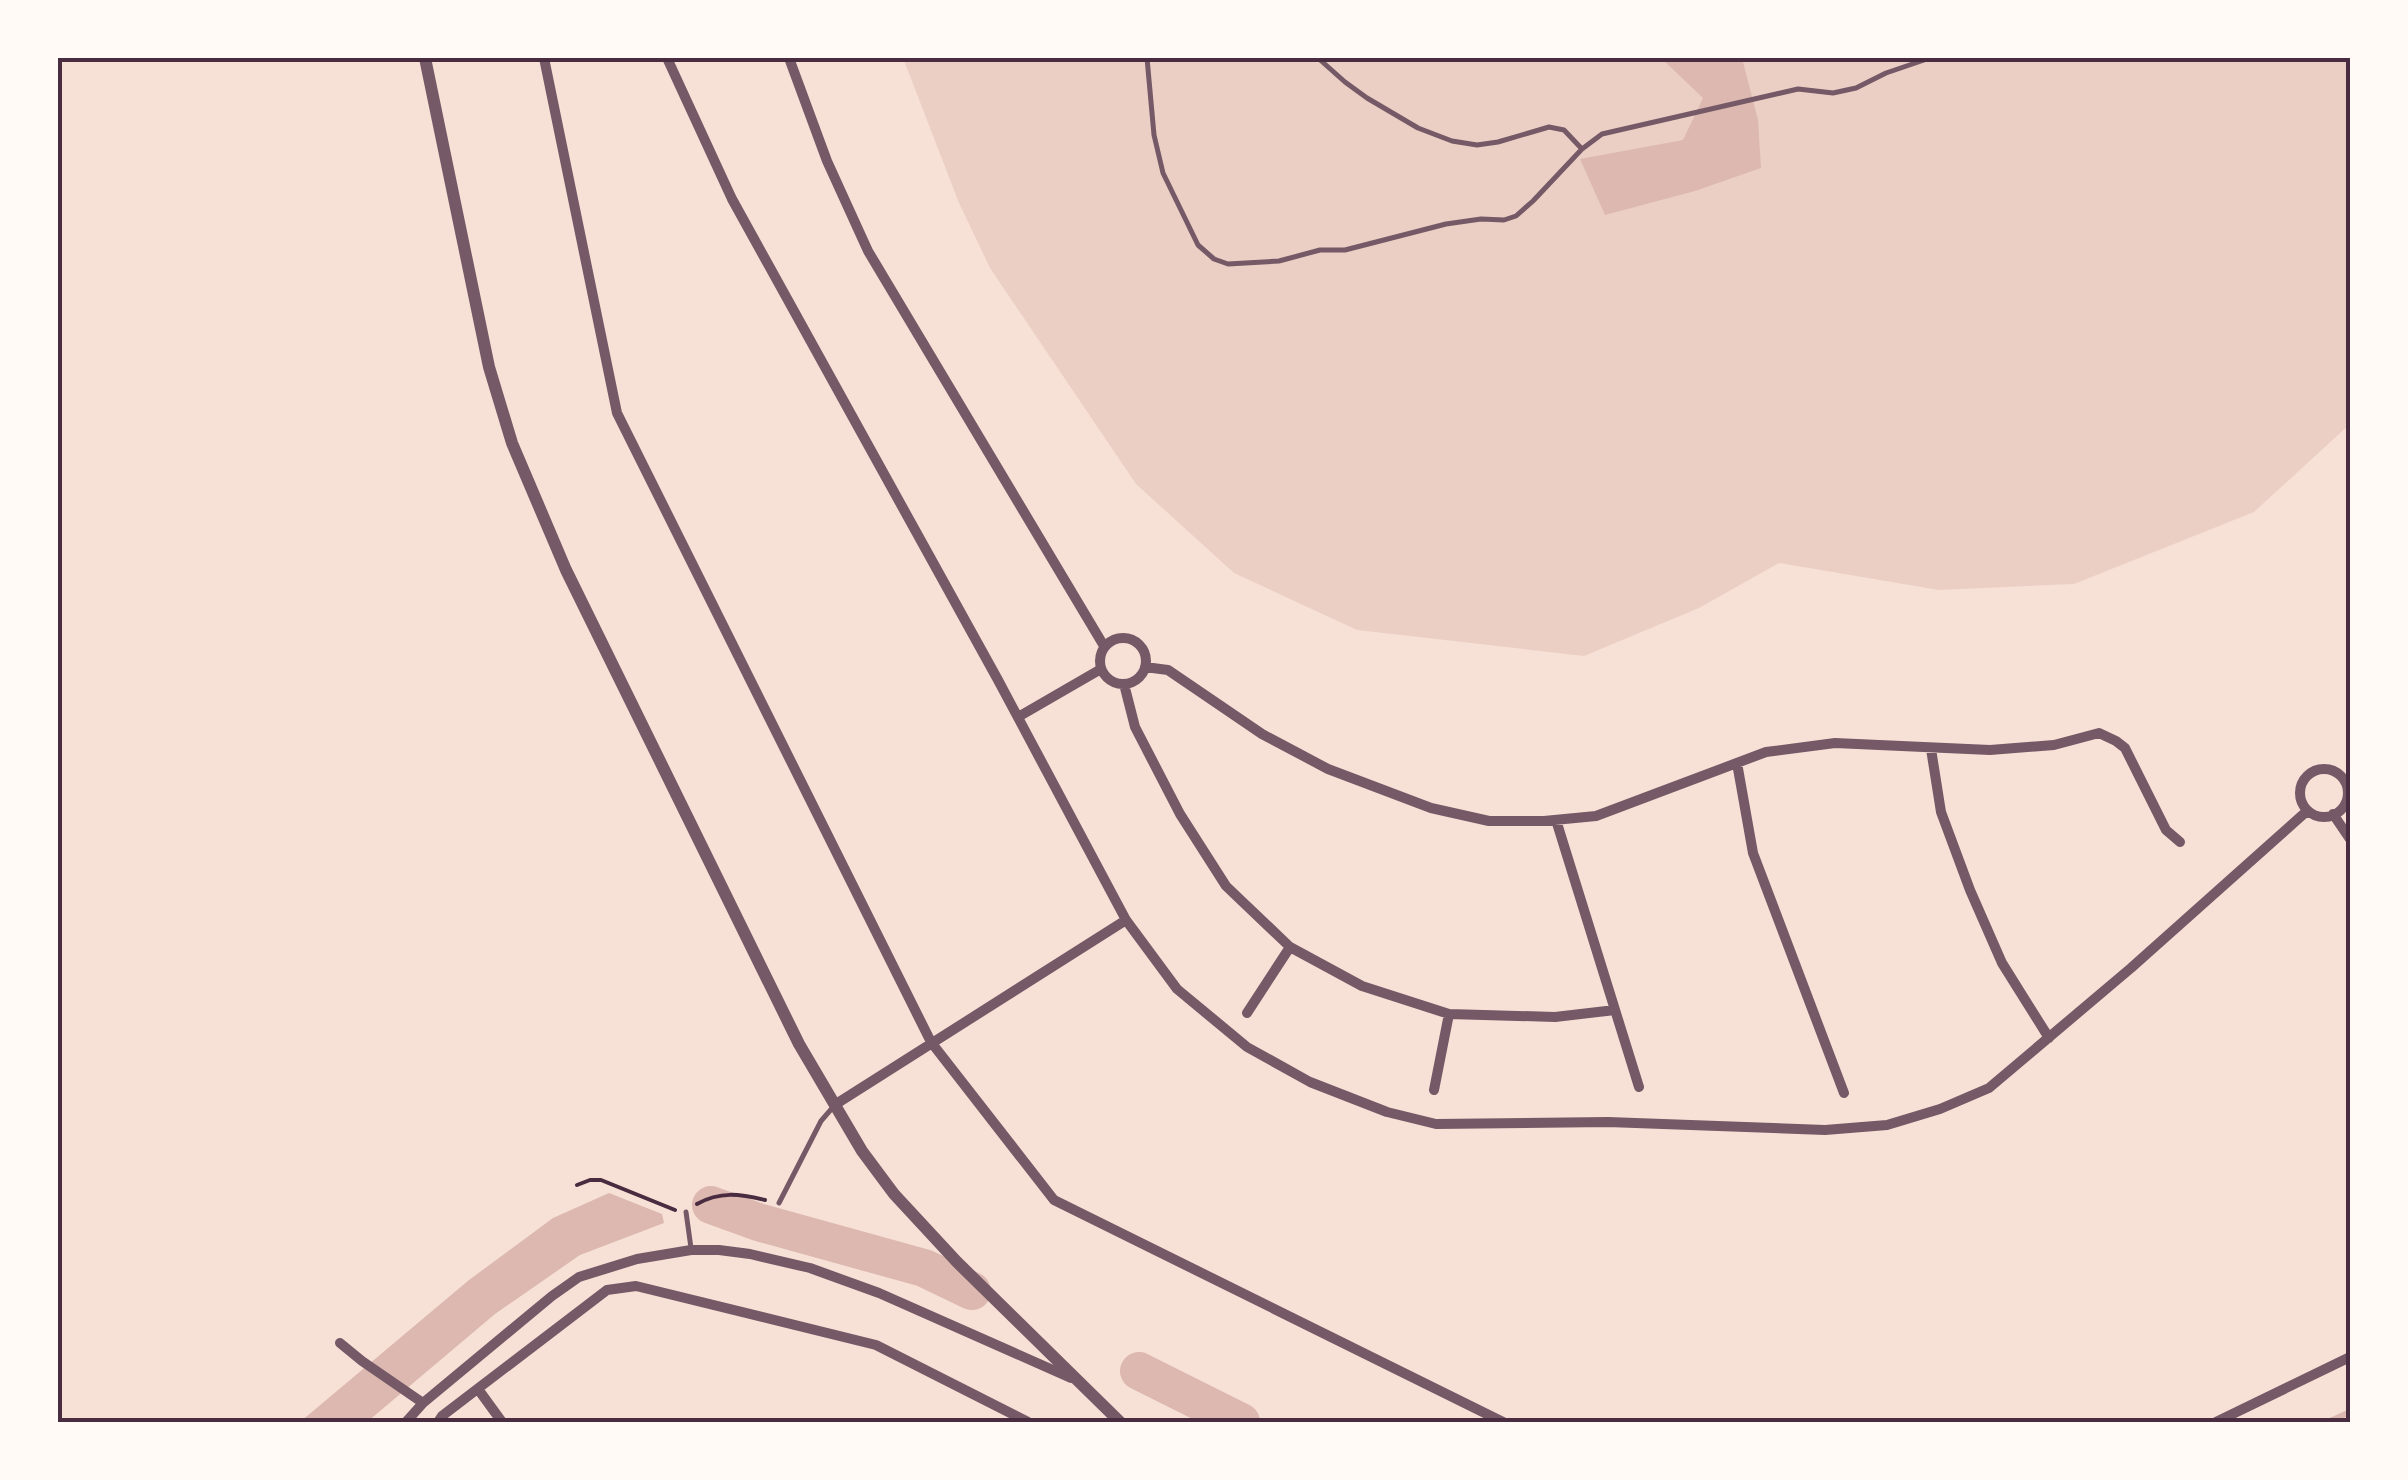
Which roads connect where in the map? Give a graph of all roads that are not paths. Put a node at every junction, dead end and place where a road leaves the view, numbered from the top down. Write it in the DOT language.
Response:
graph roads {
  1 [pos="425,58"];
  2 [pos="544,58"];
  3 [pos="667,58"];
  4 [pos="789,58"];
  5 [pos="1146,58"];
  6 [pos="1318,58"];
  7 [pos="1930,58"];
  8 [pos="1582,149"];
  9 [pos="1104,646"];
  10 [pos="1146,666"];
  11 [pos="1101,669"];
  12 [pos="1124,684"];
  13 [pos="1018,717"];
  14 [pos="1931,749"];
  15 [pos="1737,763"];
  16 [pos="2350,764"];
  17 [pos="2341,775"];
  18 [pos="2307,811"];
  19 [pos="2333,814"];
  20 [pos="1556,820"];
  21 [pos="2350,840"];
  22 [pos="2180,842"];
  23 [pos="1126,920"];
  24 [pos="1290,947"];
  25 [pos="1616,1010"];
  26 [pos="1247,1012"];
  27 [pos="1450,1014"];
  28 [pos="2049,1038"];
  29 [pos="932,1042"];
  30 [pos="1639,1088"];
  31 [pos="1434,1090"];
  32 [pos="1844,1093"];
  33 [pos="836,1104"];
  34 [pos="779,1203"];
  35 [pos="686,1212"];
  36 [pos="691,1250"];
  37 [pos="340,1342"];
  38 [pos="2350,1357"];
  39 [pos="1076,1380"];
  40 [pos="478,1388"];
  41 [pos="423,1403"];
  42 [pos="406,1422"];
  43 [pos="438,1422"];
  44 [pos="502,1422"];
  45 [pos="1028,1422"];
  46 [pos="1120,1422"];
  47 [pos="1503,1422"];
  48 [pos="2216,1422"];
  1 -- 33 [label="street"];
  2 -- 29 [label="street"];
  3 -- 13 [label="street"];
  4 -- 9 [label="street"];
  5 -- 8 [label="lane"];
  6 -- 8 [label="lane"];
  7 -- 8 [label="lane"];
  9 -- 10 [label="street"];
  9 -- 11 [label="street"];
  10 -- 12 [label="street"];
  10 -- 20 [label="street"];
  11 -- 12 [label="street"];
  11 -- 13 [label="street"];
  12 -- 24 [label="street"];
  13 -- 23 [label="street"];
  14 -- 15 [label="street"];
  14 -- 22 [label="street"];
  14 -- 28 [label="street"];
  15 -- 20 [label="street"];
  15 -- 32 [label="street"];
  16 -- 17 [label="street"];
  17 -- 18 [label="street"];
  17 -- 19 [label="street"];
  18 -- 19 [label="street"];
  18 -- 28 [label="street"];
  19 -- 21 [label="street"];
  20 -- 25 [label="street"];
  23 -- 28 [label="street"];
  23 -- 29 [label="street"];
  24 -- 26 [label="street"];
  24 -- 27 [label="street"];
  25 -- 27 [label="street"];
  25 -- 30 [label="street"];
  27 -- 31 [label="street"];
  29 -- 33 [label="street"];
  29 -- 47 [label="street"];
  33 -- 34 [label="lane"];
  33 -- 39 [label="street"];
  35 -- 36 [label="lane"];
  36 -- 39 [label="street"];
  36 -- 41 [label="street"];
  37 -- 41 [label="street"];
  38 -- 48 [label="street"];
  39 -- 46 [label="street"];
  40 -- 43 [label="street"];
  40 -- 44 [label="street"];
  40 -- 45 [label="street"];
  41 -- 42 [label="street"];
}
